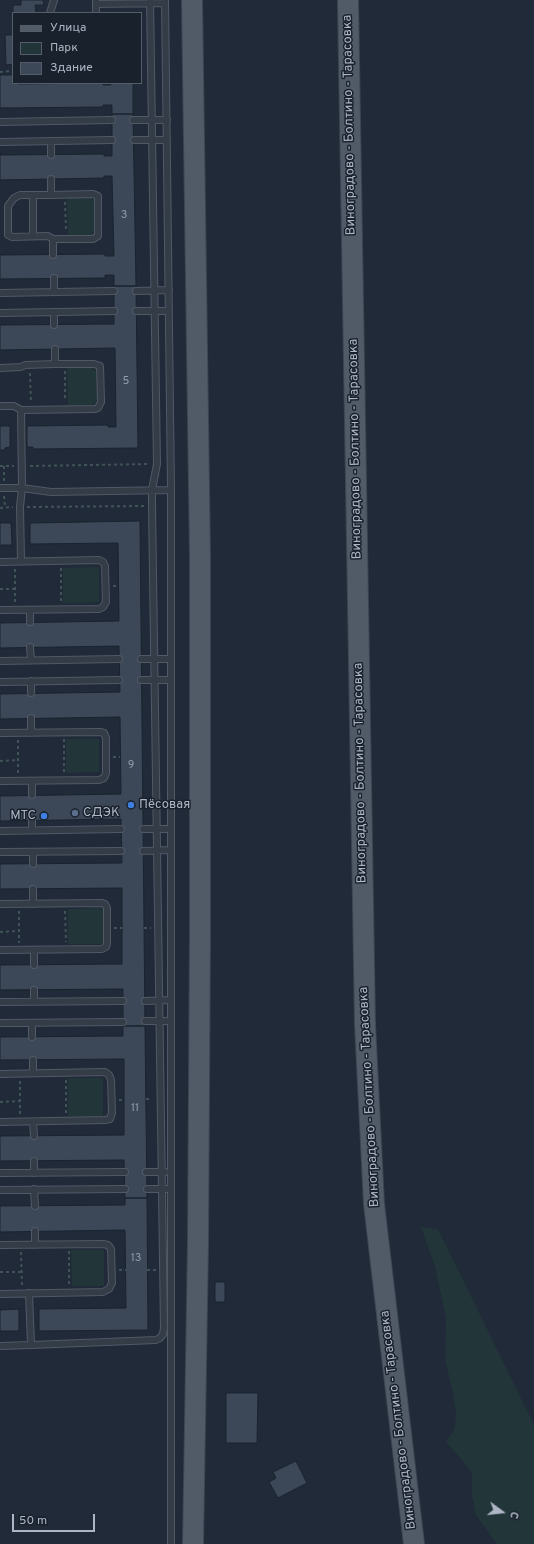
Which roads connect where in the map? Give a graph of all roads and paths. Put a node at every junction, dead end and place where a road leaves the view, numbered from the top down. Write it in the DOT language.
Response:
graph roads {
  1 [pos="54,0"];
  2 [pos="192,0"];
  3 [pos="348,0"];
  4 [pos="150,1"];
  5 [pos="165,1"];
  6 [pos="96,2"];
  7 [pos="50,12"];
  8 [pos="12,71"];
  9 [pos="0,72"];
  10 [pos="112,120"];
  11 [pos="133,120"];
  12 [pos="152,120"];
  13 [pos="167,120"];
  14 [pos="0,122"];
  15 [pos="112,140"];
  16 [pos="134,140"];
  17 [pos="152,140"];
  18 [pos="167,140"];
  19 [pos="51,141"];
  20 [pos="0,142"];
  21 [pos="51,155"];
  22 [pos="51,179"];
  23 [pos="32,195"];
  24 [pos="51,195"];
  25 [pos="65,195"];
  26 [pos="33,236"];
  27 [pos="53,239"];
  28 [pos="66,239"];
  29 [pos="53,255"];
  30 [pos="54,278"];
  31 [pos="169,290"];
  32 [pos="114,291"];
  33 [pos="136,291"];
  34 [pos="154,291"];
  35 [pos="54,292"];
  36 [pos="0,293"];
  37 [pos="114,311"];
  38 [pos="136,311"];
  39 [pos="155,311"];
  40 [pos="169,311"];
  41 [pos="54,312"];
  42 [pos="0,313"];
  43 [pos="54,325"];
  44 [pos="55,349"];
  45 [pos="55,364"];
  46 [pos="65,364"];
  47 [pos="30,365"];
  48 [pos="0,368"];
  49 [pos="0,406"];
  50 [pos="66,409"];
  51 [pos="21,410"];
  52 [pos="31,410"];
  53 [pos="157,464"];
  54 [pos="0,466"];
  55 [pos="4,466"];
  56 [pos="22,466"];
  57 [pos="4,482"];
  58 [pos="0,488"];
  59 [pos="22,488"];
  60 [pos="152,490"];
  61 [pos="171,490"];
  62 [pos="4,496"];
  63 [pos="152,506"];
  64 [pos="20,507"];
  65 [pos="0,508"];
  66 [pos="5,508"];
  67 [pos="18,561"];
  68 [pos="61,561"];
  69 [pos="0,562"];
  70 [pos="0,589"];
  71 [pos="15,589"];
  72 [pos="61,609"];
  73 [pos="0,610"];
  74 [pos="15,610"];
  75 [pos="30,610"];
  76 [pos="30,622"];
  77 [pos="30,647"];
  78 [pos="119,659"];
  79 [pos="141,659"];
  80 [pos="154,659"];
  81 [pos="171,659"];
  82 [pos="31,660"];
  83 [pos="0,661"];
  84 [pos="120,680"];
  85 [pos="141,680"];
  86 [pos="155,680"];
  87 [pos="171,680"];
  88 [pos="31,681"];
  89 [pos="0,682"];
  90 [pos="31,693"];
  91 [pos="31,718"];
  92 [pos="64,732"];
  93 [pos="0,733"];
  94 [pos="18,733"];
  95 [pos="31,733"];
  96 [pos="18,760"];
  97 [pos="0,761"];
  98 [pos="0,781"];
  99 [pos="18,781"];
  100 [pos="32,781"];
  101 [pos="64,781"];
  102 [pos="32,795"];
  103 [pos="32,820"];
  104 [pos="121,829"];
  105 [pos="143,829"];
  106 [pos="157,829"];
  107 [pos="171,829"];
  108 [pos="32,830"];
  109 [pos="0,831"];
  110 [pos="157,850"];
  111 [pos="171,850"];
  112 [pos="121,851"];
  113 [pos="143,851"];
  114 [pos="0,852"];
  115 [pos="32,852"];
  116 [pos="33,864"];
  117 [pos="33,889"];
  118 [pos="65,903"];
  119 [pos="0,904"];
  120 [pos="19,904"];
  121 [pos="33,904"];
  122 [pos="19,931"];
  123 [pos="0,932"];
  124 [pos="66,949"];
  125 [pos="0,950"];
  126 [pos="19,950"];
  127 [pos="34,950"];
  128 [pos="34,965"];
  129 [pos="34,990"];
  130 [pos="159,1000"];
  131 [pos="171,1000"];
  132 [pos="123,1001"];
  133 [pos="144,1001"];
  134 [pos="0,1002"];
  135 [pos="34,1002"];
  136 [pos="160,1021"];
  137 [pos="171,1021"];
  138 [pos="123,1022"];
  139 [pos="145,1022"];
  140 [pos="0,1023"];
  141 [pos="32,1023"];
  142 [pos="32,1037"];
  143 [pos="33,1060"];
  144 [pos="33,1073"];
  145 [pos="66,1073"];
  146 [pos="0,1074"];
  147 [pos="20,1074"];
  148 [pos="20,1101"];
  149 [pos="0,1102"];
  150 [pos="66,1121"];
  151 [pos="0,1122"];
  152 [pos="20,1122"];
  153 [pos="34,1122"];
  154 [pos="34,1136"];
  155 [pos="34,1161"];
  156 [pos="125,1172"];
  157 [pos="146,1172"];
  158 [pos="162,1172"];
  159 [pos="171,1172"];
  160 [pos="0,1173"];
  161 [pos="34,1173"];
  162 [pos="34,1189"];
  163 [pos="125,1189"];
  164 [pos="147,1189"];
  165 [pos="162,1189"];
  166 [pos="171,1189"];
  167 [pos="0,1190"];
  168 [pos="34,1206"];
  169 [pos="35,1231"];
  170 [pos="69,1244"];
  171 [pos="0,1245"];
  172 [pos="21,1245"];
  173 [pos="35,1245"];
  174 [pos="0,1272"];
  175 [pos="22,1272"];
  176 [pos="22,1293"];
  177 [pos="29,1293"];
  178 [pos="69,1293"];
  179 [pos="0,1294"];
  180 [pos="31,1345"];
  181 [pos="0,1346"];
  182 [pos="171,1544"];
  183 [pos="193,1544"];
  184 [pos="414,1544"];
  1 -- 7 [label="lane"];
  2 -- 183 [label="main road"];
  3 -- 184 [label="main road, Виноградово - Болтино - Тарасовка"];
  4 -- 5 [label="lane"];
  4 -- 6 [label="lane"];
  4 -- 12 [label="lane"];
  5 -- 13 [label="lane"];
  8 -- 9 [label="path"];
  10 -- 14 [label="lane"];
  11 -- 12 [label="lane"];
  12 -- 13 [label="lane"];
  12 -- 17 [label="lane"];
  13 -- 18 [label="lane"];
  15 -- 19 [label="lane"];
  16 -- 17 [label="lane"];
  17 -- 18 [label="lane"];
  17 -- 34 [label="lane"];
  18 -- 31 [label="lane"];
  19 -- 20 [label="lane"];
  19 -- 21 [label="lane"];
  22 -- 24 [label="lane"];
  23 -- 24 [label="lane"];
  23 -- 26 [label="lane"];
  23 -- 26 [label="lane"];
  24 -- 25 [label="lane"];
  25 -- 28 [label="path"];
  25 -- 28 [label="lane"];
  26 -- 27 [label="lane"];
  27 -- 28 [label="lane"];
  27 -- 29 [label="lane"];
  30 -- 35 [label="lane"];
  31 -- 34 [label="lane"];
  31 -- 40 [label="lane"];
  32 -- 35 [label="lane"];
  33 -- 34 [label="lane"];
  34 -- 39 [label="lane"];
  35 -- 36 [label="lane"];
  37 -- 41 [label="lane"];
  38 -- 39 [label="lane"];
  39 -- 40 [label="lane"];
  39 -- 53 [label="lane"];
  40 -- 61 [label="lane"];
  41 -- 42 [label="lane"];
  41 -- 43 [label="lane"];
  44 -- 45 [label="lane"];
  45 -- 46 [label="lane"];
  45 -- 47 [label="lane"];
  46 -- 50 [label="path"];
  46 -- 50 [label="lane"];
  47 -- 48 [label="lane"];
  47 -- 52 [label="path"];
  49 -- 51 [label="lane"];
  50 -- 52 [label="lane"];
  51 -- 52 [label="lane"];
  51 -- 56 [label="lane"];
  53 -- 56 [label="path"];
  53 -- 60 [label="lane"];
  54 -- 55 [label="path"];
  55 -- 56 [label="path"];
  55 -- 57 [label="path"];
  56 -- 59 [label="lane"];
  58 -- 59 [label="lane"];
  59 -- 60 [label="lane"];
  59 -- 64 [label="lane"];
  60 -- 61 [label="lane"];
  60 -- 63 [label="lane"];
  61 -- 81 [label="lane"];
  62 -- 66 [label="path"];
  63 -- 64 [label="path"];
  63 -- 80 [label="lane"];
  64 -- 66 [label="path"];
  64 -- 67 [label="lane"];
  65 -- 66 [label="path"];
  67 -- 68 [label="lane"];
  67 -- 69 [label="lane"];
  67 -- 71 [label="path"];
  68 -- 72 [label="path"];
  68 -- 72 [label="lane"];
  70 -- 71 [label="path"];
  71 -- 74 [label="path"];
  72 -- 75 [label="lane"];
  73 -- 74 [label="lane"];
  74 -- 75 [label="lane"];
  75 -- 76 [label="lane"];
  77 -- 82 [label="lane"];
  78 -- 82 [label="lane"];
  79 -- 80 [label="lane"];
  80 -- 81 [label="lane"];
  80 -- 86 [label="lane"];
  81 -- 87 [label="lane"];
  82 -- 83 [label="lane"];
  84 -- 88 [label="lane"];
  85 -- 86 [label="lane"];
  86 -- 87 [label="lane"];
  86 -- 106 [label="lane"];
  87 -- 107 [label="lane"];
  88 -- 89 [label="lane"];
  88 -- 90 [label="lane"];
  91 -- 95 [label="lane"];
  92 -- 95 [label="lane"];
  92 -- 101 [label="path"];
  92 -- 101 [label="lane"];
  93 -- 94 [label="lane"];
  94 -- 95 [label="lane"];
  94 -- 96 [label="path"];
  96 -- 97 [label="path"];
  96 -- 99 [label="path"];
  98 -- 99 [label="lane"];
  99 -- 100 [label="lane"];
  100 -- 101 [label="lane"];
  100 -- 102 [label="lane"];
  103 -- 108 [label="lane"];
  104 -- 108 [label="lane"];
  105 -- 106 [label="lane"];
  106 -- 107 [label="lane"];
  106 -- 110 [label="lane"];
  107 -- 111 [label="lane"];
  108 -- 109 [label="lane"];
  110 -- 111 [label="lane"];
  110 -- 113 [label="lane"];
  110 -- 130 [label="lane"];
  111 -- 131 [label="lane"];
  112 -- 115 [label="lane"];
  114 -- 115 [label="lane"];
  115 -- 116 [label="lane"];
  117 -- 121 [label="lane"];
  118 -- 121 [label="lane"];
  118 -- 124 [label="path"];
  118 -- 124 [label="lane"];
  119 -- 120 [label="lane"];
  120 -- 121 [label="lane"];
  120 -- 122 [label="path"];
  122 -- 123 [label="path"];
  122 -- 126 [label="path"];
  124 -- 127 [label="lane"];
  125 -- 126 [label="lane"];
  126 -- 127 [label="lane"];
  127 -- 128 [label="lane"];
  129 -- 135 [label="lane"];
  130 -- 131 [label="lane"];
  130 -- 133 [label="lane"];
  130 -- 136 [label="lane"];
  131 -- 137 [label="lane"];
  132 -- 135 [label="lane"];
  134 -- 135 [label="lane"];
  136 -- 137 [label="lane"];
  136 -- 139 [label="lane"];
  136 -- 158 [label="lane"];
  137 -- 159 [label="lane"];
  138 -- 141 [label="lane"];
  140 -- 141 [label="lane"];
  141 -- 142 [label="lane"];
  143 -- 144 [label="lane"];
  144 -- 145 [label="lane"];
  144 -- 147 [label="lane"];
  145 -- 150 [label="path"];
  145 -- 150 [label="lane"];
  146 -- 147 [label="lane"];
  147 -- 148 [label="path"];
  148 -- 149 [label="path"];
  148 -- 152 [label="path"];
  150 -- 153 [label="lane"];
  151 -- 152 [label="lane"];
  152 -- 153 [label="lane"];
  153 -- 154 [label="lane"];
  155 -- 161 [label="lane"];
  156 -- 161 [label="lane"];
  157 -- 158 [label="lane"];
  158 -- 159 [label="lane"];
  158 -- 165 [label="lane"];
  159 -- 166 [label="lane"];
  160 -- 161 [label="lane"];
  162 -- 163 [label="lane"];
  162 -- 167 [label="lane"];
  162 -- 168 [label="lane"];
  164 -- 165 [label="lane"];
  165 -- 166 [label="lane"];
  165 -- 180 [label="lane"];
  166 -- 182 [label="lane"];
  169 -- 173 [label="lane"];
  170 -- 173 [label="lane"];
  170 -- 178 [label="path"];
  170 -- 178 [label="lane"];
  171 -- 172 [label="lane"];
  172 -- 173 [label="lane"];
  172 -- 175 [label="path"];
  174 -- 175 [label="path"];
  175 -- 176 [label="path"];
  176 -- 177 [label="lane"];
  176 -- 179 [label="lane"];
  177 -- 178 [label="lane"];
  177 -- 180 [label="lane"];
  180 -- 181 [label="lane"];
}
